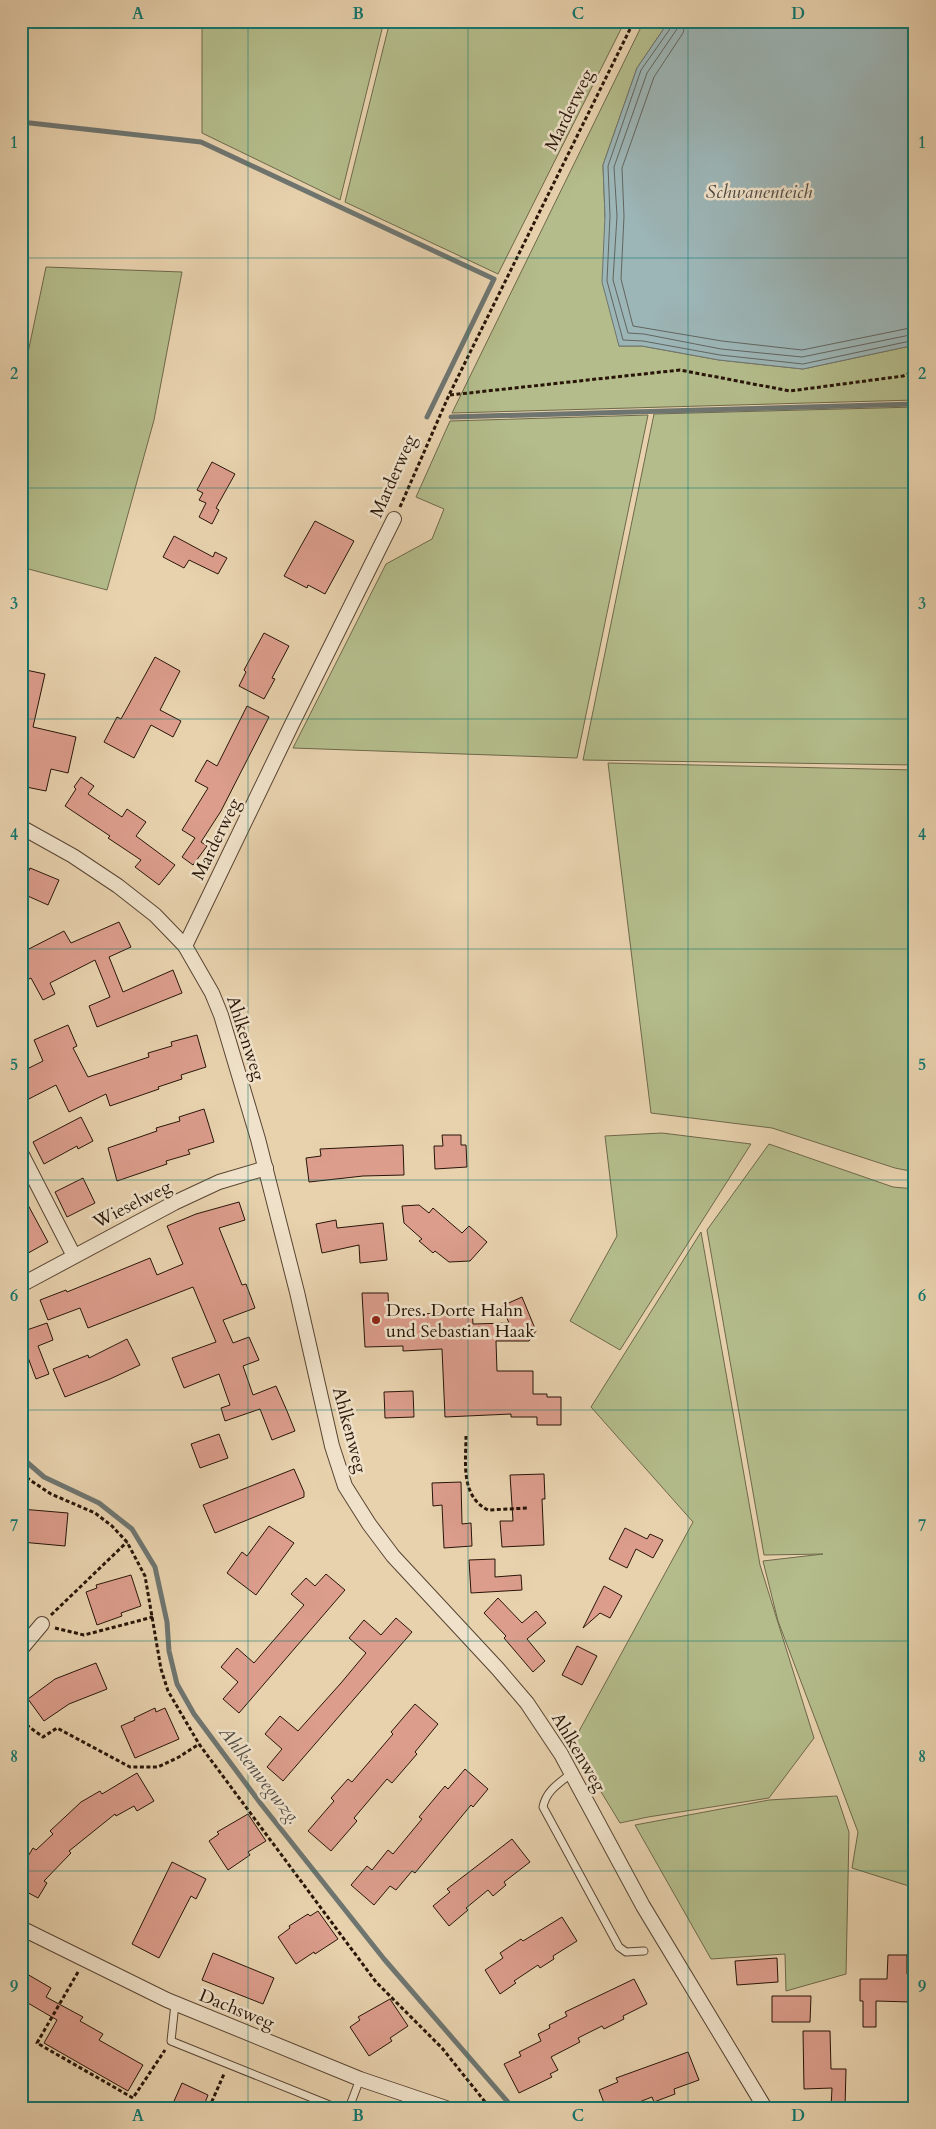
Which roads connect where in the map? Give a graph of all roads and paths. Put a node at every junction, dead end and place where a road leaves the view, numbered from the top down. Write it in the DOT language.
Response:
graph roads {
  1 [pos="634,21"];
  2 [pos="915,371"];
  3 [pos="449,395"];
  4 [pos="394,519"];
  5 [pos="21,827"];
  6 [pos="185,946"];
  7 [pos="21,1153"];
  8 [pos="266,1168"];
  9 [pos="74,1256"];
  10 [pos="21,1285"];
  11 [pos="466,1436"];
  12 [pos="21,1474"];
  13 [pos="529,1508"];
  14 [pos="127,1542"];
  15 [pos="153,1616"];
  16 [pos="42,1624"];
  17 [pos="21,1649"];
  18 [pos="21,1721"];
  19 [pos="199,1744"];
  20 [pos="572,1773"];
  21 [pos="21,1928"];
  22 [pos="644,1951"];
  23 [pos="85,1959"];
  24 [pos="175,2004"];
  25 [pos="171,2041"];
  26 [pos="228,2064"];
  27 [pos="360,2079"];
  28 [pos="209,2108"];
  29 [pos="336,2108"];
  30 [pos="349,2108"];
  31 [pos="446,2108"];
  32 [pos="490,2108"];
  33 [pos="765,2108"];
  1 -- 3 [label="path, Marderweg"];
  2 -- 3 [label="path"];
  3 -- 4 [label="path, Marderweg"];
  4 -- 6 [label="street, Marderweg"];
  5 -- 6 [label="street, Ahlkenweg"];
  6 -- 8 [label="street, Ahlkenweg"];
  7 -- 9 [label="street"];
  8 -- 9 [label="street, Wieselweg"];
  8 -- 20 [label="street, Ahlkenweg"];
  9 -- 10 [label="street, Wieselweg"];
  11 -- 13 [label="path"];
  12 -- 14 [label="path"];
  14 -- 15 [label="path"];
  14 -- 16 [label="path"];
  15 -- 16 [label="path"];
  15 -- 19 [label="path"];
  16 -- 17 [label="street"];
  18 -- 19 [label="path"];
  19 -- 32 [label="path"];
  20 -- 22 [label="lane"];
  20 -- 33 [label="street, Ahlkenweg"];
  21 -- 23 [label="street, Dachsweg"];
  23 -- 24 [label="street, Dachsweg"];
  23 -- 25 [label="path"];
  24 -- 25 [label="lane"];
  24 -- 27 [label="street, Dachsweg"];
  25 -- 26 [label="lane"];
  26 -- 28 [label="path"];
  26 -- 29 [label="lane"];
  27 -- 30 [label="lane"];
  27 -- 31 [label="street, Dachsweg"];
}
